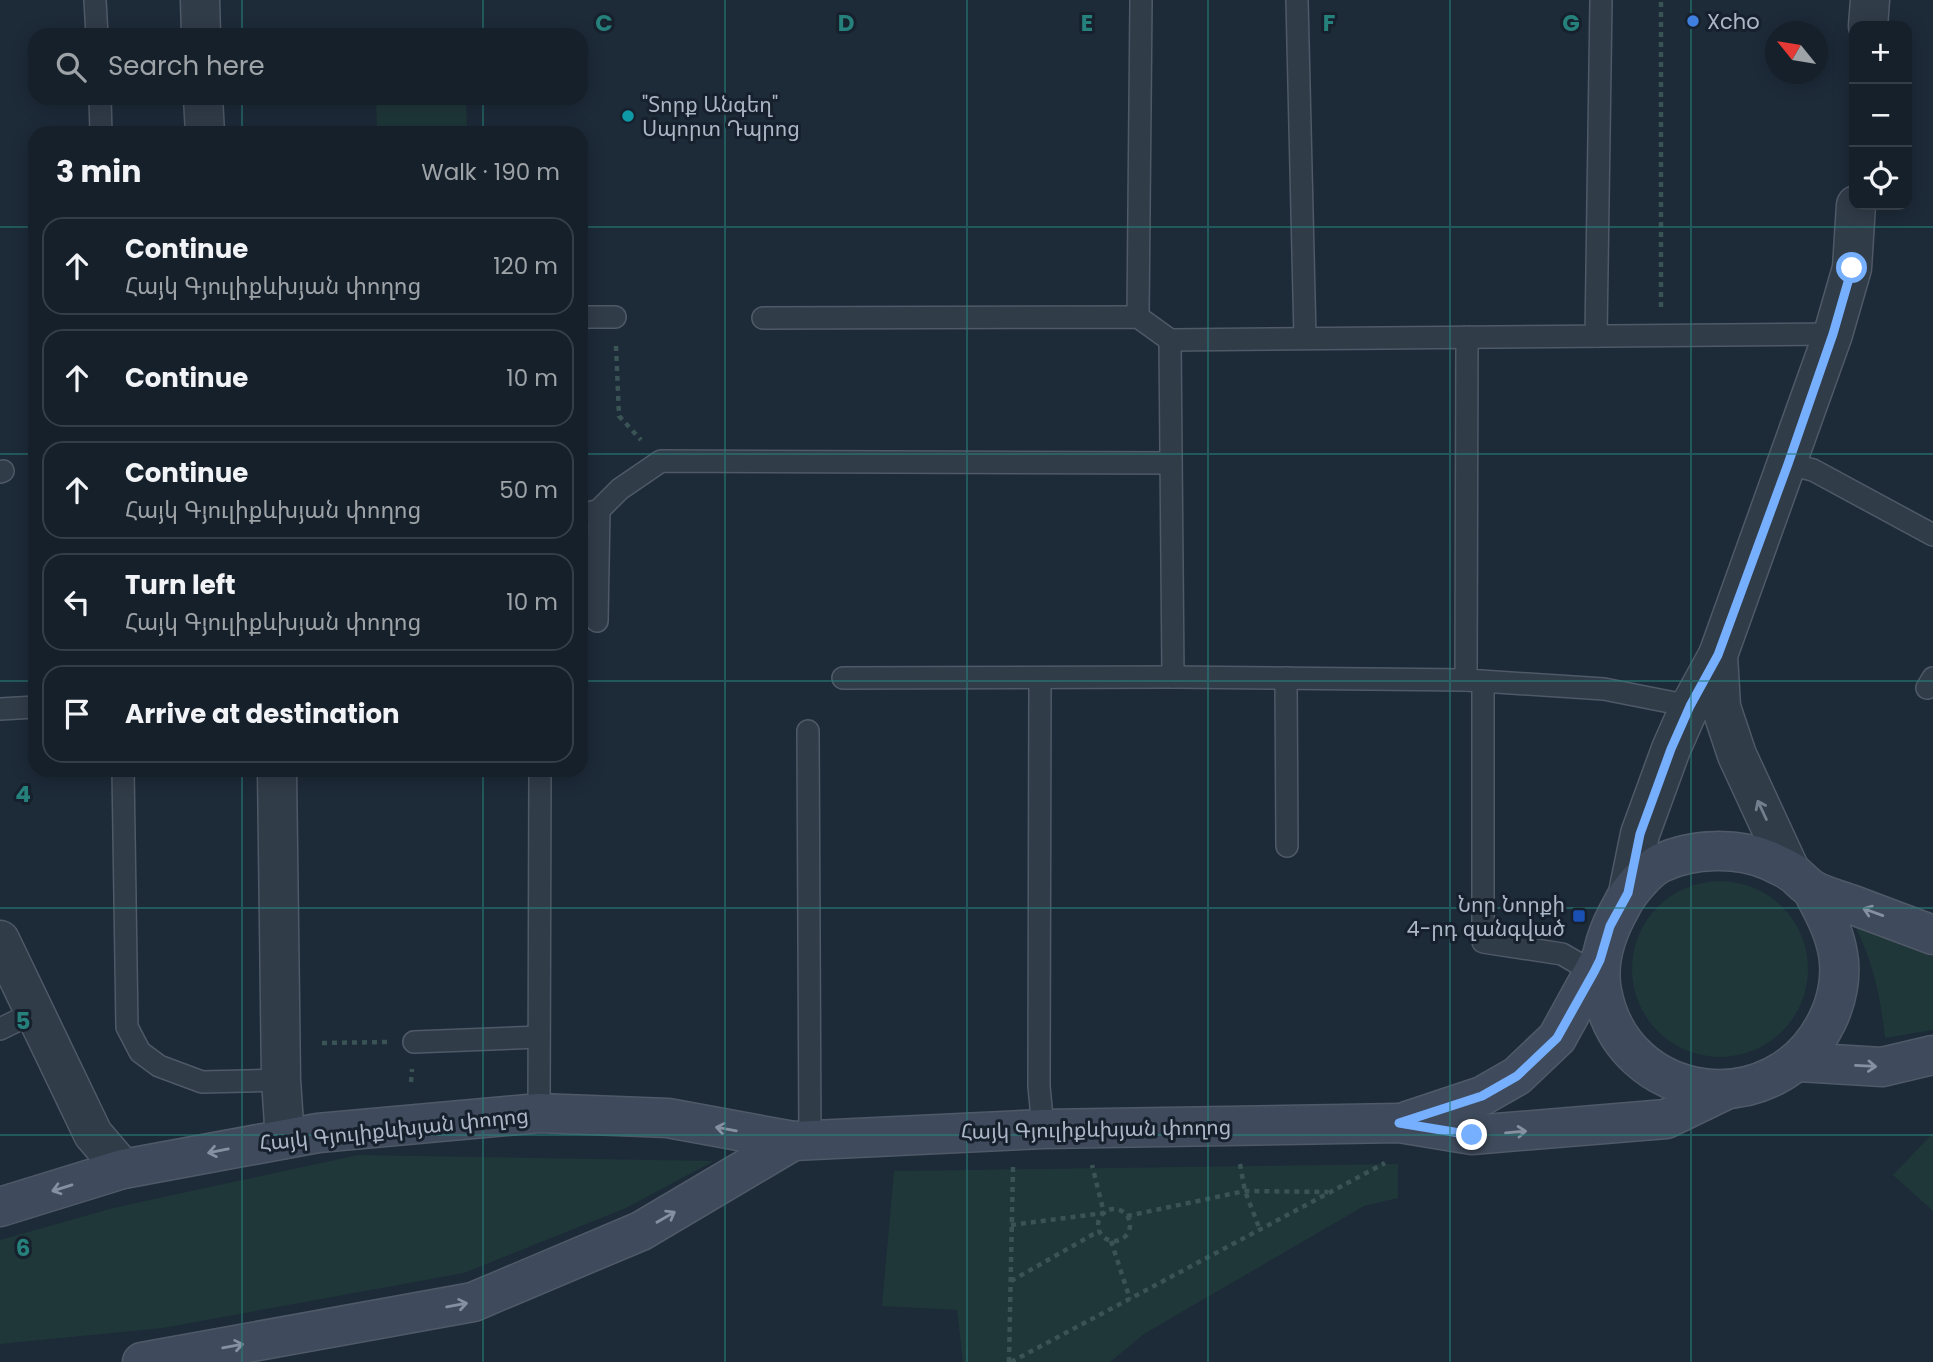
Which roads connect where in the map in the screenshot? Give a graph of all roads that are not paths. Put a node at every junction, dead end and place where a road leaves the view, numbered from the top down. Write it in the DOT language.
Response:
graph roads {
  1 [pos="95,0"];
  2 [pos="200,0"];
  3 [pos="1141,0"];
  4 [pos="1297,0"];
  5 [pos="1601,0"];
  6 [pos="1870,0"];
  7 [pos="1868,21"];
  8 [pos="97,28"];
  9 [pos="201,28"];
  10 [pos="100,105"];
  11 [pos="203,105"];
  12 [pos="102,126"];
  13 [pos="205,126"];
  14 [pos="1856,210"];
  15 [pos="588,317"];
  16 [pos="615,317"];
  17 [pos="1138,317"];
  18 [pos="763,318"];
  19 [pos="1833,334"];
  20 [pos="1596,336"];
  21 [pos="1467,337"];
  22 [pos="1305,338"];
  23 [pos="1170,340"];
  24 [pos="1170,464"];
  25 [pos="1788,464"];
  26 [pos="590,512"];
  27 [pos="1933,535"];
  28 [pos="597,621"];
  29 [pos="1718,655"];
  30 [pos="1173,677"];
  31 [pos="843,678"];
  32 [pos="1040,678"];
  33 [pos="1286,678"];
  34 [pos="1474,681"];
  35 [pos="1690,706"];
  36 [pos="28,707"];
  37 [pos="0,709"];
  38 [pos="808,731"];
  39 [pos="123,777"];
  40 [pos="277,777"];
  41 [pos="540,777"];
  42 [pos="1287,846"];
  43 [pos="1802,881"];
  44 [pos="1628,893"];
  45 [pos="1933,935"];
  46 [pos="0,940"];
  47 [pos="1597,966"];
  48 [pos="35,1012"];
  49 [pos="0,1029"];
  50 [pos="539,1037"];
  51 [pos="414,1042"];
  52 [pos="1933,1055"];
  53 [pos="1798,1062"];
  54 [pos="281,1080"];
  55 [pos="1726,1090"];
  56 [pos="540,1113"];
  57 [pos="1399,1123"];
  58 [pos="1043,1129"];
  59 [pos="285,1139"];
  60 [pos="802,1140"];
  61 [pos="123,1170"];
  62 [pos="0,1207"];
  63 [pos="142,1362"];
  1 -- 8 [label="lane"];
  2 -- 9 [label="street"];
  3 -- 17 [label="lane"];
  4 -- 22 [label="lane"];
  5 -- 20 [label="lane"];
  6 -- 7 [label="street"];
  10 -- 12 [label="lane"];
  11 -- 13 [label="street"];
  14 -- 19 [label="street"];
  15 -- 16 [label="lane"];
  17 -- 18 [label="lane"];
  17 -- 23 [label="lane"];
  19 -- 20 [label="lane"];
  19 -- 25 [label="street"];
  20 -- 21 [label="lane"];
  21 -- 22 [label="lane"];
  21 -- 34 [label="lane"];
  22 -- 23 [label="lane"];
  23 -- 24 [label="lane"];
  24 -- 26 [label="lane"];
  24 -- 30 [label="lane"];
  25 -- 27 [label="lane"];
  25 -- 29 [label="street"];
  26 -- 28 [label="lane"];
  29 -- 35 [label="street"];
  43 -- 29 [label="street, one-way"];
  30 -- 32 [label="lane"];
  30 -- 33 [label="lane"];
  31 -- 32 [label="lane"];
  32 -- 58 [label="lane"];
  33 -- 34 [label="lane"];
  33 -- 42 [label="lane"];
  34 -- 35 [label="lane"];
  34 -- 47 [label="lane"];
  35 -- 44 [label="street"];
  36 -- 37 [label="lane"];
  38 -- 60 [label="lane"];
  39 -- 54 [label="lane"];
  40 -- 54 [label="street"];
  41 -- 50 [label="lane"];
  43 -- 44 [label="main road"];
  45 -- 43 [label="main road, one-way"];
  43 -- 53 [label="main road"];
  44 -- 47 [label="main road"];
  46 -- 48 [label="street"];
  47 -- 55 [label="main road"];
  47 -- 57 [label="main road, Հայկ Գյուլիքևխյան փողոց"];
  48 -- 49 [label="lane"];
  48 -- 61 [label="street"];
  50 -- 51 [label="lane"];
  50 -- 56 [label="lane"];
  53 -- 52 [label="main road, one-way"];
  53 -- 55 [label="main road"];
  54 -- 59 [label="street"];
  57 -- 55 [label="main road, Հայկ Գյուլիքևխյան փողոց, one-way"];
  56 -- 59 [label="main road, Հայկ Գյուլիքևխյան փողոց"];
  60 -- 56 [label="main road, Հայկ Գյուլիքևխյան փողոց, one-way"];
  57 -- 58 [label="main road, Հայկ Գյուլիքևխյան փողոց"];
  58 -- 60 [label="main road, Հայկ Գյուլիքևխյան փողոց"];
  59 -- 61 [label="main road, Հայկ Գյուլիքևխյան փողոց, one-way"];
  63 -- 60 [label="main road, Հայկ Գյուլիքևխյան փողոց, one-way"];
  61 -- 62 [label="main road, Հայկ Գյուլիքևխյան փողոց, one-way"];
}
